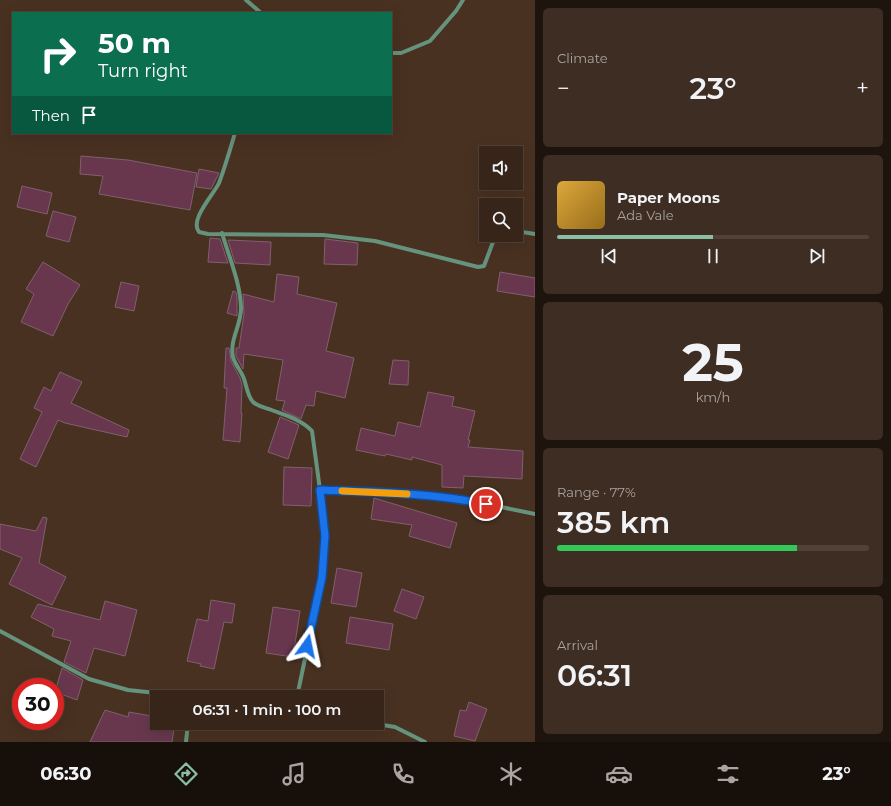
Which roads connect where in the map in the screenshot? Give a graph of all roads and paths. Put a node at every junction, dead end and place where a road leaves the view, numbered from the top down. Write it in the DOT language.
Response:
graph roads {
  1 [pos="246,0"];
  2 [pos="463,0"];
  3 [pos="260,12"];
  4 [pos="392,53"];
  5 [pos="235,134"];
  6 [pos="523,232"];
  7 [pos="222,233"];
  8 [pos="535,234"];
  9 [pos="493,242"];
  10 [pos="320,490"];
  11 [pos="535,514"];
  12 [pos="0,631"];
  13 [pos="298,690"];
  14 [pos="150,692"];
  15 [pos="384,725"];
  16 [pos="187,730"];
  17 [pos="186,742"];
  18 [pos="425,742"];
  1 -- 3 [label="street"];
  2 -- 4 [label="street"];
  5 -- 7 [label="street"];
  6 -- 8 [label="street"];
  7 -- 9 [label="street"];
  7 -- 10 [label="street"];
  10 -- 11 [label="street"];
  10 -- 13 [label="street"];
  12 -- 14 [label="street"];
  15 -- 18 [label="street"];
  16 -- 17 [label="street"];
}
